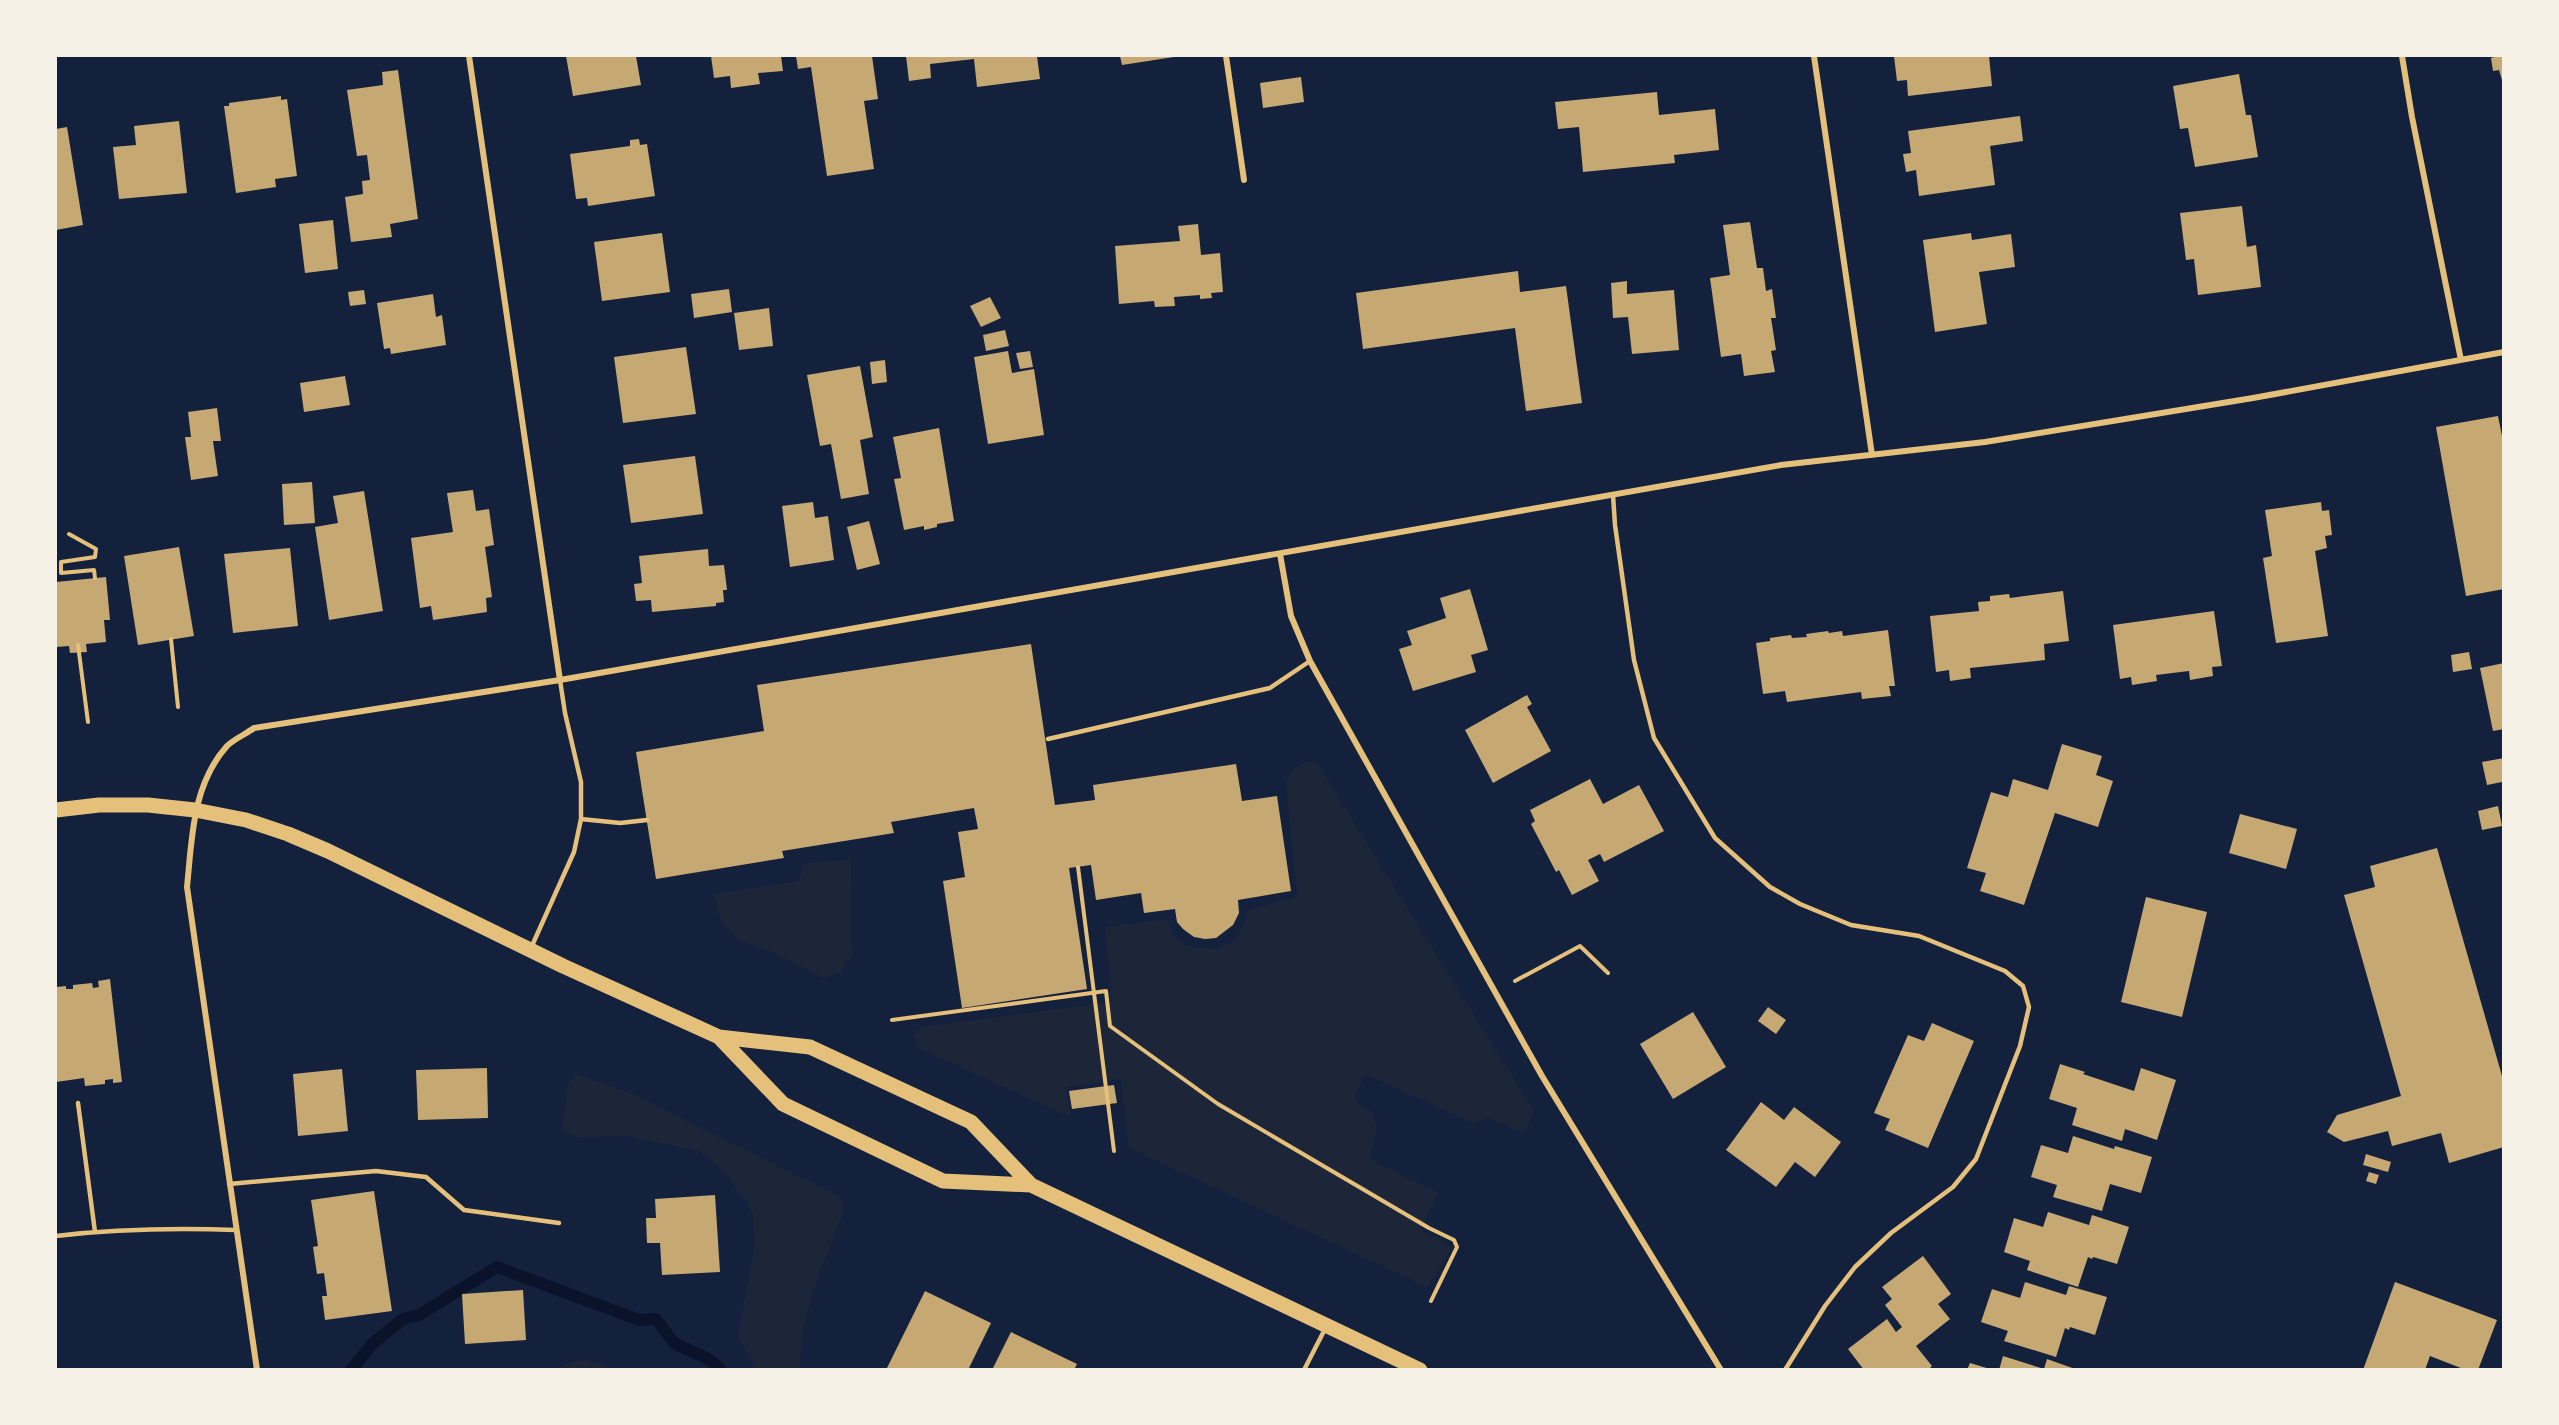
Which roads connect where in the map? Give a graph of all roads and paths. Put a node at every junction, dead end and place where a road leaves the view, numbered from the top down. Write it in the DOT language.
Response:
graph roads {
  1 [pos="469,56"];
  2 [pos="1226,56"];
  3 [pos="1814,56"];
  4 [pos="2402,56"];
  5 [pos="1244,180"];
  6 [pos="2504,352"];
  7 [pos="2461,360"];
  8 [pos="1872,454"];
  9 [pos="1613,495"];
  10 [pos="69,534"];
  11 [pos="1280,555"];
  12 [pos="95,578"];
  13 [pos="171,639"];
  14 [pos="78,645"];
  15 [pos="1310,662"];
  16 [pos="560,681"];
  17 [pos="178,707"];
  18 [pos="88,722"];
  19 [pos="1048,739"];
  20 [pos="56,810"];
  21 [pos="195,810"];
  22 [pos="581,819"];
  23 [pos="647,820"];
  24 [pos="1078,867"];
  25 [pos="530,950"];
  26 [pos="1608,973"];
  27 [pos="1525,975"];
  28 [pos="1094,992"];
  29 [pos="892,1020"];
  30 [pos="719,1037"];
  31 [pos="78,1102"];
  32 [pos="1114,1151"];
  33 [pos="229,1184"];
  34 [pos="1031,1185"];
  35 [pos="559,1223"];
  36 [pos="236,1230"];
  37 [pos="94,1232"];
  38 [pos="56,1236"];
  39 [pos="1431,1301"];
  40 [pos="1326,1327"];
  41 [pos="257,1370"];
  42 [pos="1304,1370"];
  43 [pos="1420,1370"];
  44 [pos="1721,1370"];
  45 [pos="1785,1370"];
  1 -- 16 [label="street"];
  2 -- 5 [label="street"];
  3 -- 8 [label="street"];
  4 -- 7 [label="street"];
  6 -- 7 [label="street"];
  7 -- 8 [label="street"];
  8 -- 9 [label="street"];
  9 -- 11 [label="street"];
  9 -- 45 [label="lane"];
  10 -- 12 [label="path"];
  11 -- 15 [label="street"];
  11 -- 16 [label="street"];
  13 -- 17 [label="path"];
  14 -- 18 [label="path"];
  15 -- 19 [label="lane"];
  15 -- 44 [label="street"];
  16 -- 21 [label="street"];
  16 -- 22 [label="lane"];
  20 -- 21 [label="main road"];
  21 -- 25 [label="main road"];
  21 -- 33 [label="street"];
  22 -- 23 [label="lane"];
  22 -- 25 [label="lane"];
  24 -- 28 [label="path"];
  25 -- 30 [label="main road"];
  26 -- 27 [label="path"];
  28 -- 29 [label="path"];
  28 -- 32 [label="path"];
  28 -- 39 [label="path"];
  30 -- 34 [label="main road"];
  30 -- 34 [label="main road"];
  31 -- 37 [label="lane"];
  33 -- 35 [label="lane"];
  33 -- 36 [label="street"];
  34 -- 40 [label="main road"];
  36 -- 37 [label="lane"];
  36 -- 41 [label="street"];
  37 -- 38 [label="lane"];
  40 -- 42 [label="lane"];
  40 -- 43 [label="main road"];
}
